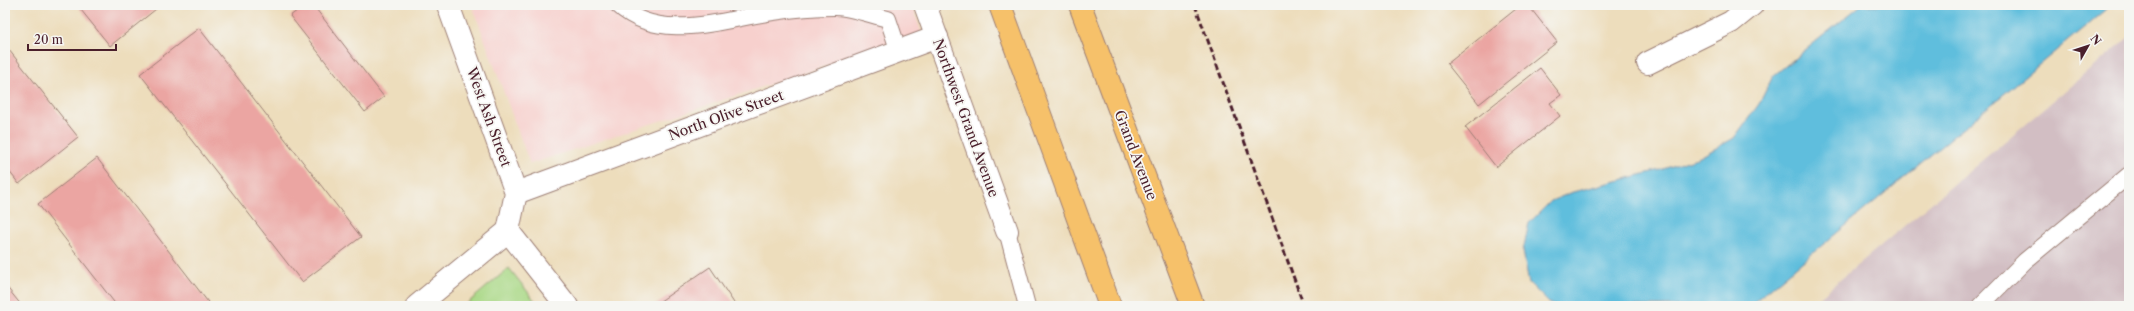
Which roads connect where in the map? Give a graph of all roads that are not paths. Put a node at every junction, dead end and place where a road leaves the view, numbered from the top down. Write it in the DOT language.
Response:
graph roads {
  1 [pos="448,5"];
  2 [pos="618,5"];
  3 [pos="925,5"];
  4 [pos="1000,5"];
  5 [pos="1080,5"];
  6 [pos="1752,5"];
  7 [pos="937,38"];
  8 [pos="899,52"];
  9 [pos="1648,63"];
  10 [pos="2129,175"];
  11 [pos="516,193"];
  12 [pos="508,231"];
  13 [pos="1007,231"];
  14 [pos="417,306"];
  15 [pos="567,306"];
  16 [pos="1027,306"];
  17 [pos="1110,306"];
  18 [pos="1193,306"];
  19 [pos="1980,306"];
  1 -- 11 [label="street, West Ash Street"];
  2 -- 8 [label="lane"];
  3 -- 7 [label="street, Northwest Grand Avenue"];
  4 -- 17 [label="highway"];
  5 -- 18 [label="highway, Grand Avenue"];
  6 -- 9 [label="street"];
  7 -- 8 [label="street, North Olive Street"];
  7 -- 13 [label="street, Northwest Grand Avenue"];
  8 -- 11 [label="street, North Olive Street"];
  10 -- 19 [label="lane"];
  11 -- 12 [label="street"];
  12 -- 14 [label="street"];
  12 -- 15 [label="street"];
  13 -- 16 [label="lane"];
}
